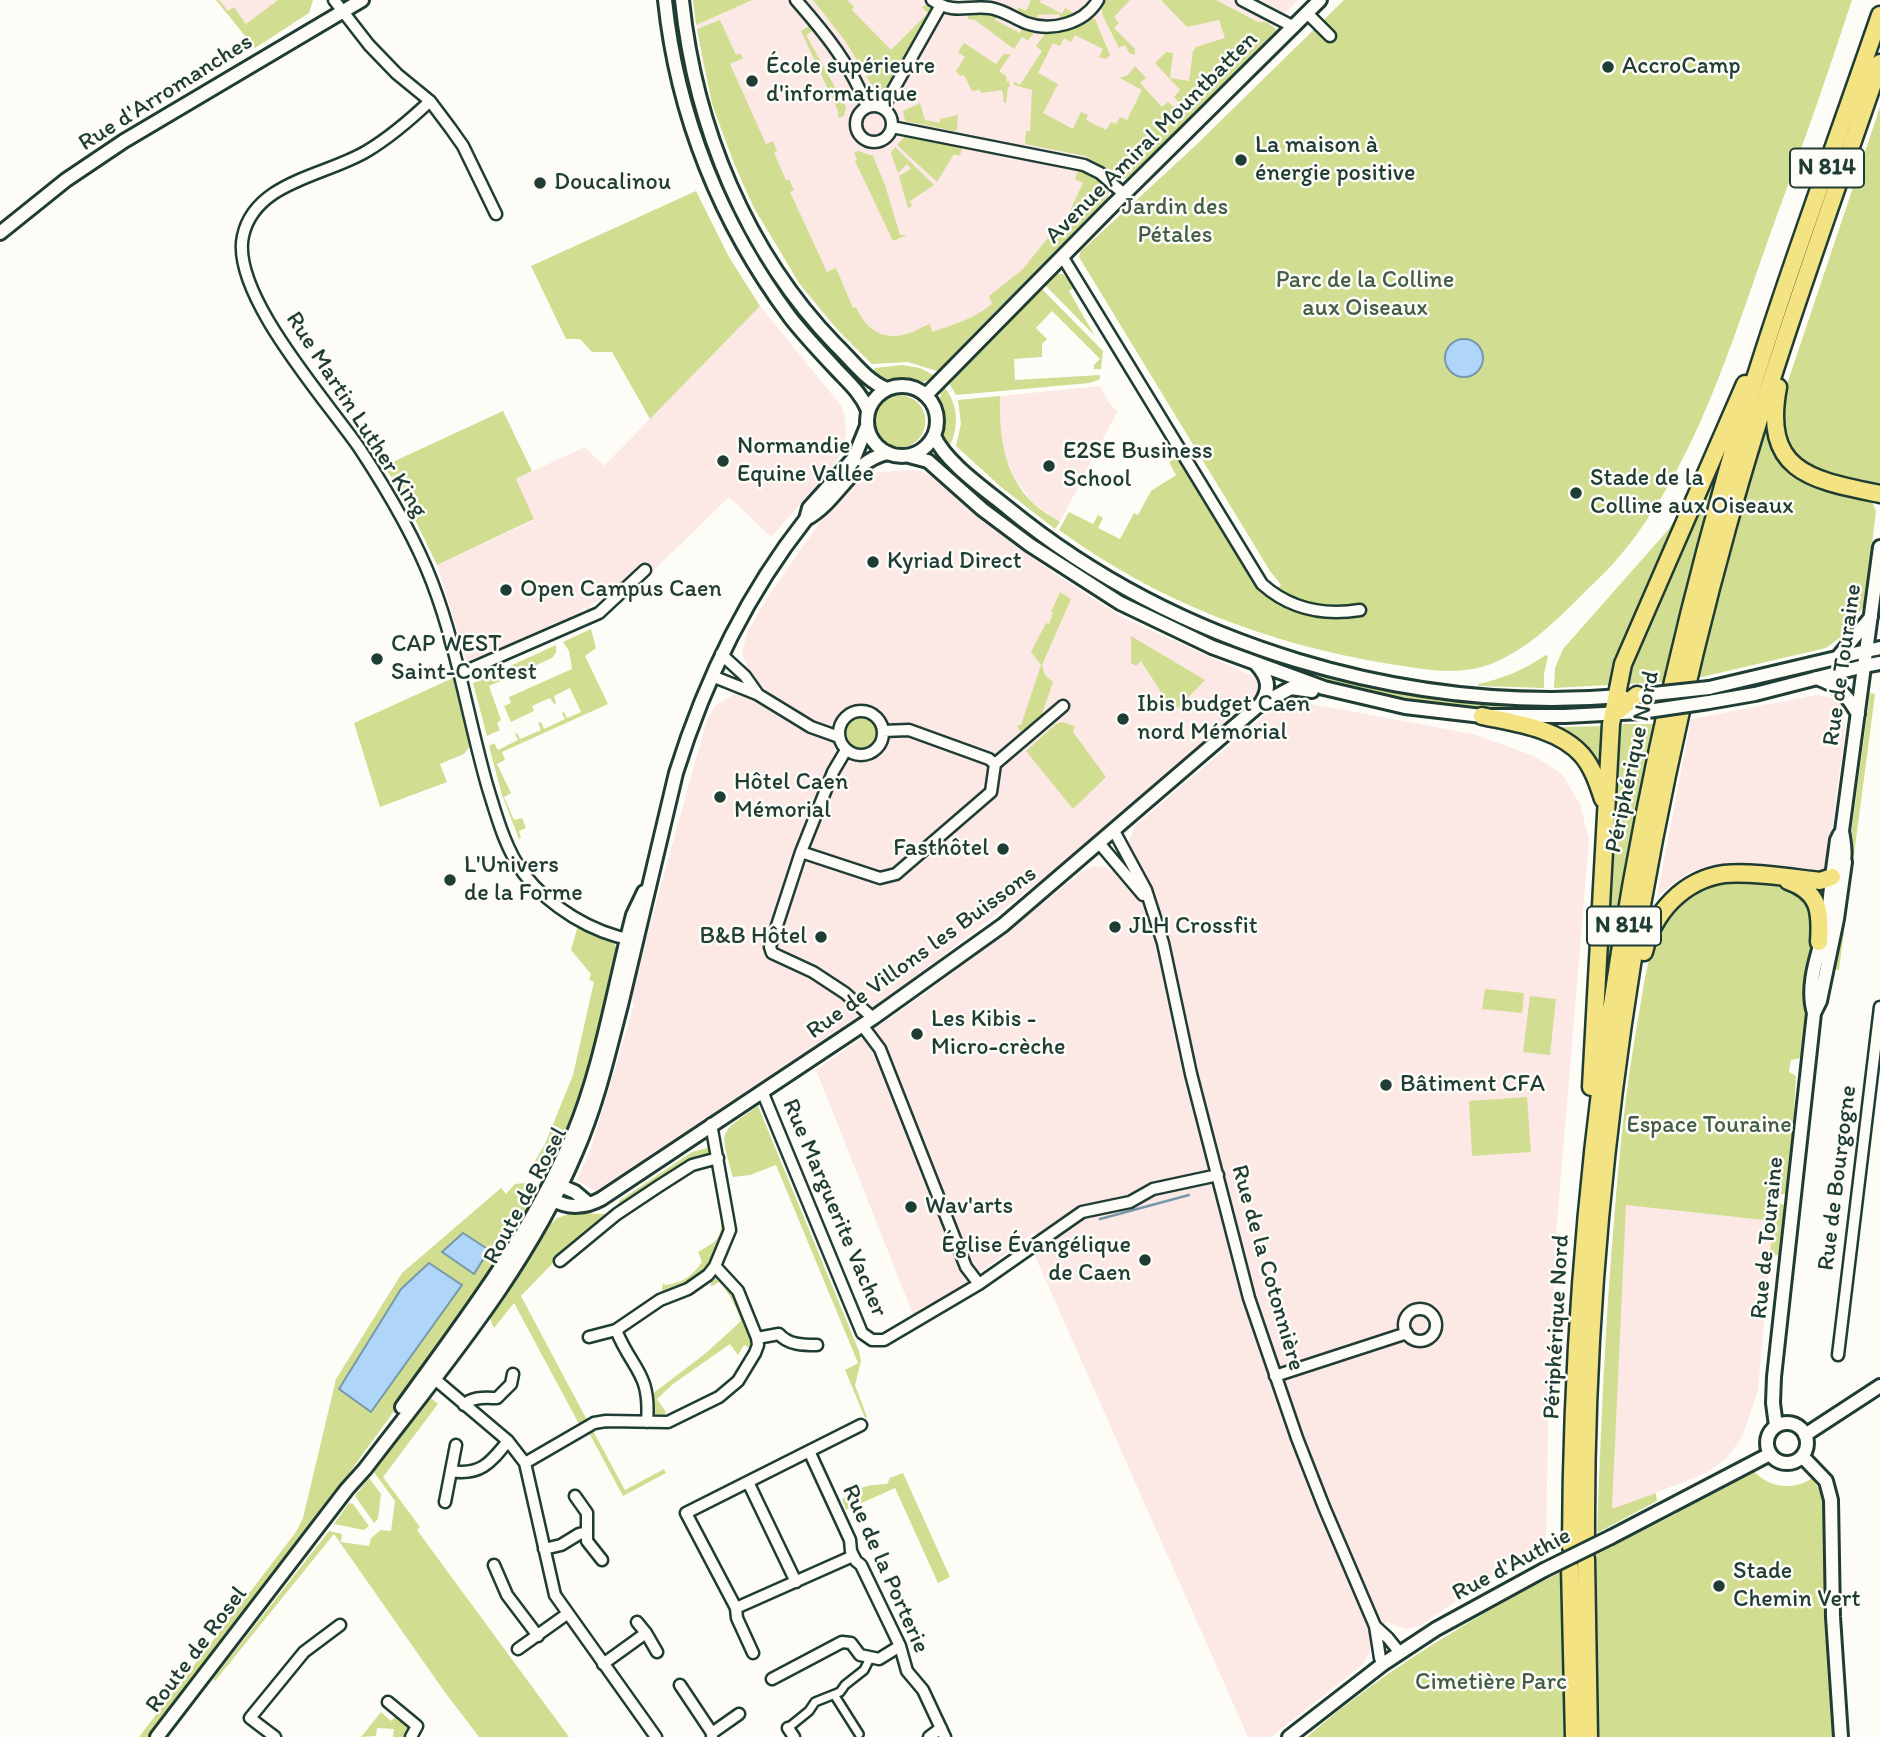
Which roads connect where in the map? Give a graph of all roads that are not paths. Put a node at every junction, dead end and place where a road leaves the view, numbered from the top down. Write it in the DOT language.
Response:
graph roads {
  1 [pos="334,0"];
  2 [pos="362,0"];
  3 [pos="665,0"];
  4 [pos="682,0"];
  5 [pos="796,0"];
  6 [pos="1098,0"];
  7 [pos="1242,0"];
  8 [pos="1320,0"];
  9 [pos="937,3"];
  10 [pos="343,10"];
  11 [pos="1307,13"];
  12 [pos="1880,15"];
  13 [pos="1294,27"];
  14 [pos="1330,36"];
  15 [pos="1880,63"];
  16 [pos="430,102"];
  17 [pos="867,107"];
  18 [pos="883,108"];
  19 [pos="892,127"];
  20 [pos="1124,194"];
  21 [pos="496,214"];
  22 [pos="0,233"];
  23 [pos="1062,256"];
  24 [pos="1773,321"];
  25 [pos="1787,334"];
  26 [pos="887,389"];
  27 [pos="926,395"];
  28 [pos="868,410"];
  29 [pos="867,426"];
  30 [pos="934,436"];
  31 [pos="888,453"];
  32 [pos="909,456"];
  33 [pos="1880,494"];
  34 [pos="806,519"];
  35 [pos="1880,547"];
  36 [pos="645,570"];
  37 [pos="1360,610"];
  38 [pos="1875,622"];
  39 [pos="1880,648"];
  40 [pos="1866,651"];
  41 [pos="721,654"];
  42 [pos="1838,658"];
  43 [pos="1880,663"];
  44 [pos="1255,664"];
  45 [pos="1864,666"];
  46 [pos="459,674"];
  47 [pos="712,676"];
  48 [pos="1816,678"];
  49 [pos="1324,688"];
  50 [pos="757,694"];
  51 [pos="1616,697"];
  52 [pos="1641,701"];
  53 [pos="1063,706"];
  54 [pos="1258,706"];
  55 [pos="1614,714"];
  56 [pos="1858,714"];
  57 [pos="1482,716"];
  58 [pos="883,731"];
  59 [pos="839,737"];
  60 [pos="846,750"];
  61 [pos="995,764"];
  62 [pos="1606,808"];
  63 [pos="1114,831"];
  64 [pos="1842,831"];
  65 [pos="1099,843"];
  66 [pos="801,852"];
  67 [pos="1845,862"];
  68 [pos="1772,877"];
  69 [pos="1832,877"];
  70 [pos="1153,910"];
  71 [pos="632,940"];
  72 [pos="1819,942"];
  73 [pos="1631,978"];
  74 [pos="1880,1007"];
  75 [pos="1815,1013"];
  76 [pos="868,1021"];
  77 [pos="762,1091"];
  78 [pos="711,1124"];
  79 [pos="1595,1127"];
  80 [pos="718,1158"];
  81 [pos="1218,1175"];
  82 [pos="554,1191"];
  83 [pos="560,1261"];
  84 [pos="715,1266"];
  85 [pos="979,1284"];
  86 [pos="616,1330"];
  87 [pos="1406,1332"];
  88 [pos="589,1337"];
  89 [pos="757,1338"];
  90 [pos="817,1345"];
  91 [pos="1838,1355"];
  92 [pos="513,1374"];
  93 [pos="430,1376"];
  94 [pos="1275,1376"];
  95 [pos="1880,1386"];
  96 [pos="464,1405"];
  97 [pos="647,1423"];
  98 [pos="861,1425"];
  99 [pos="1776,1426"];
  100 [pos="1805,1435"];
  101 [pos="508,1441"];
  102 [pos="456,1446"];
  103 [pos="809,1451"];
  104 [pos="1770,1454"];
  105 [pos="1802,1456"];
  106 [pos="525,1463"];
  107 [pos="451,1471"];
  108 [pos="748,1482"];
  109 [pos="575,1496"];
  110 [pos="444,1502"];
  111 [pos="587,1532"];
  112 [pos="1587,1539"];
  113 [pos="1571,1547"];
  114 [pos="544,1549"];
  115 [pos="853,1556"];
  116 [pos="1586,1559"];
  117 [pos="602,1560"];
  118 [pos="494,1565"];
  119 [pos="1570,1567"];
  120 [pos="796,1582"];
  121 [pos="736,1608"];
  122 [pos="567,1614"];
  123 [pos="637,1622"];
  124 [pos="340,1625"];
  125 [pos="1375,1626"];
  126 [pos="646,1633"];
  127 [pos="538,1636"];
  128 [pos="900,1646"];
  129 [pos="518,1649"];
  130 [pos="657,1652"];
  131 [pos="753,1653"];
  132 [pos="1400,1653"];
  133 [pos="870,1658"];
  134 [pos="603,1664"];
  135 [pos="1383,1664"];
  136 [pos="772,1679"];
  137 [pos="680,1685"];
  138 [pos="835,1696"];
  139 [pos="388,1702"];
  140 [pos="739,1714"];
  141 [pos="791,1732"];
  142 [pos="943,1733"];
  143 [pos="859,1734"];
  144 [pos="712,1735"];
  145 [pos="157,1737"];
  146 [pos="275,1737"];
  147 [pos="411,1737"];
  148 [pos="656,1737"];
  149 [pos="929,1737"];
  150 [pos="1289,1737"];
  151 [pos="1574,1737"];
  152 [pos="1588,1737"];
  153 [pos="1841,1737"];
  1 -- 10 [label="street"];
  2 -- 10 [label="street, Rue d'Arromanches"];
  3 -- 28 [label="street"];
  4 -- 26 [label="street"];
  5 -- 17 [label="street"];
  6 -- 9 [label="street"];
  7 -- 13 [label="street"];
  8 -- 11 [label="street, Avenue Amiral Mountbatten"];
  9 -- 18 [label="street"];
  10 -- 16 [label="street"];
  10 -- 22 [label="street, Rue d'Arromanches"];
  11 -- 13 [label="street, Avenue Amiral Mountbatten"];
  11 -- 14 [label="street"];
  12 -- 24 [label="highway, Périphérique Nord / N 814"];
  13 -- 20 [label="street, Avenue Amiral Mountbatten"];
  15 -- 25 [label="highway, Périphérique Nord / N 814"];
  16 -- 21 [label="street"];
  16 -- 46 [label="street, Rue Martin Luther King"];
  17 -- 18 [label="street"];
  17 -- 19 [label="street"];
  18 -- 19 [label="street"];
  19 -- 20 [label="street"];
  20 -- 23 [label="street, Avenue Amiral Mountbatten"];
  23 -- 27 [label="street, Avenue Amiral Mountbatten"];
  23 -- 37 [label="street"];
  24 -- 51 [label="highway"];
  24 -- 79 [label="highway, Périphérique Nord / N 814"];
  25 -- 33 [label="highway"];
  25 -- 73 [label="highway, Périphérique Nord / N 814"];
  26 -- 27 [label="street"];
  26 -- 28 [label="street"];
  27 -- 30 [label="street"];
  28 -- 29 [label="street"];
  29 -- 31 [label="street"];
  29 -- 34 [label="street, Route de Rosel"];
  30 -- 32 [label="street"];
  30 -- 51 [label="street"];
  31 -- 32 [label="street"];
  31 -- 34 [label="street, Route de Rosel"];
  32 -- 44 [label="street"];
  34 -- 41 [label="street, Route de Rosel"];
  35 -- 38 [label="street, Rue de Touraine"];
  36 -- 46 [label="street"];
  38 -- 40 [label="street, Rue de Touraine"];
  38 -- 42 [label="street"];
  39 -- 40 [label="street"];
  40 -- 42 [label="street"];
  40 -- 45 [label="street, Rue de Touraine"];
  41 -- 47 [label="street, Route de Rosel"];
  41 -- 50 [label="street"];
  42 -- 52 [label="street, bridge"];
  43 -- 45 [label="street"];
  44 -- 49 [label="street"];
  44 -- 54 [label="street"];
  45 -- 48 [label="street"];
  45 -- 56 [label="street, Rue de Touraine"];
  46 -- 71 [label="street, Rue Martin Luther King"];
  47 -- 50 [label="street"];
  47 -- 71 [label="street, Route de Rosel"];
  48 -- 52 [label="street, bridge"];
  48 -- 56 [label="street"];
  49 -- 54 [label="street, Rue de Villons les Buissons"];
  49 -- 57 [label="street"];
  50 -- 59 [label="street"];
  51 -- 52 [label="street"];
  51 -- 55 [label="highway"];
  52 -- 55 [label="highway"];
  53 -- 61 [label="street"];
  54 -- 63 [label="street, Rue de Villons les Buissons"];
  55 -- 57 [label="street"];
  55 -- 62 [label="highway"];
  56 -- 64 [label="street, Rue de Touraine"];
  57 -- 62 [label="highway"];
  58 -- 59 [label="street"];
  58 -- 60 [label="street"];
  58 -- 61 [label="street"];
  59 -- 60 [label="street"];
  60 -- 66 [label="street"];
  61 -- 66 [label="street"];
  62 -- 79 [label="highway"];
  63 -- 65 [label="street, Rue de Villons les Buissons"];
  63 -- 70 [label="street, Rue de la Cotonnière"];
  64 -- 67 [label="street, Rue de Touraine"];
  64 -- 69 [label="street, Rue de Touraine"];
  65 -- 70 [label="street, Rue de la Cotonnière"];
  65 -- 76 [label="street, Rue de Villons les Buissons"];
  66 -- 76 [label="street"];
  67 -- 69 [label="street"];
  67 -- 75 [label="street, Rue de Touraine"];
  68 -- 69 [label="highway"];
  68 -- 72 [label="highway"];
  68 -- 73 [label="highway"];
  69 -- 72 [label="street, Rue de Touraine"];
  70 -- 81 [label="street, Rue de la Cotonnière"];
  71 -- 82 [label="street, Route de Rosel"];
  72 -- 75 [label="street, Rue de Touraine"];
  73 -- 112 [label="highway, Périphérique Nord / N 814"];
  74 -- 91 [label="street, Rue de Bourgogne"];
  75 -- 99 [label="street, Rue de Touraine"];
  76 -- 77 [label="street, Rue de Villons les Buissons"];
  76 -- 85 [label="street"];
  77 -- 78 [label="street, Rue de Villons les Buissons"];
  77 -- 85 [label="street, Rue Marguerite Vacher"];
  78 -- 80 [label="street"];
  78 -- 82 [label="street, Rue de Villons les Buissons"];
  79 -- 113 [label="highway, Périphérique Nord / N 814"];
  80 -- 83 [label="street"];
  80 -- 84 [label="street"];
  81 -- 85 [label="street, Rue Marguerite Vacher"];
  81 -- 94 [label="street, Rue de la Cotonnière"];
  82 -- 93 [label="street, Route de Rosel"];
  84 -- 86 [label="street"];
  84 -- 89 [label="street"];
  86 -- 88 [label="street"];
  86 -- 97 [label="street"];
  87 -- 94 [label="street"];
  89 -- 90 [label="street"];
  89 -- 97 [label="street"];
  92 -- 96 [label="street"];
  93 -- 96 [label="street"];
  93 -- 145 [label="street, Route de Rosel"];
  94 -- 125 [label="street, Rue de la Cotonnière"];
  95 -- 100 [label="street"];
  96 -- 101 [label="street"];
  97 -- 106 [label="street"];
  98 -- 103 [label="street"];
  99 -- 100 [label="street"];
  99 -- 104 [label="street"];
  100 -- 105 [label="street"];
  101 -- 106 [label="street"];
  101 -- 107 [label="street"];
  102 -- 107 [label="street"];
  103 -- 108 [label="street"];
  103 -- 115 [label="street, Rue de la Porterie"];
  104 -- 105 [label="street"];
  104 -- 132 [label="street, Rue d'Authie, bridge"];
  105 -- 153 [label="street"];
  106 -- 114 [label="street"];
  107 -- 110 [label="street"];
  108 -- 120 [label="street"];
  108 -- 121 [label="street"];
  109 -- 111 [label="street"];
  111 -- 114 [label="street"];
  111 -- 117 [label="street"];
  114 -- 122 [label="street"];
  115 -- 120 [label="street"];
  115 -- 128 [label="street, Rue de la Porterie"];
  116 -- 152 [label="highway"];
  118 -- 127 [label="street"];
  119 -- 151 [label="highway"];
  120 -- 121 [label="street"];
  121 -- 131 [label="street"];
  122 -- 127 [label="street"];
  122 -- 134 [label="street"];
  123 -- 126 [label="street"];
  124 -- 146 [label="street"];
  125 -- 132 [label="street, Rue de la Cotonnière"];
  125 -- 135 [label="street, Rue de la Cotonnière"];
  126 -- 130 [label="street"];
  126 -- 134 [label="street"];
  127 -- 129 [label="street"];
  128 -- 133 [label="street"];
  128 -- 142 [label="street, Rue de la Porterie"];
  132 -- 135 [label="street, Rue d'Authie"];
  133 -- 136 [label="street"];
  133 -- 138 [label="street"];
  134 -- 148 [label="street"];
  135 -- 150 [label="street, Rue d'Authie"];
  137 -- 144 [label="street"];
  138 -- 141 [label="street"];
  138 -- 143 [label="street"];
  139 -- 147 [label="street"];
  140 -- 144 [label="street"];
  142 -- 149 [label="street"];
}
